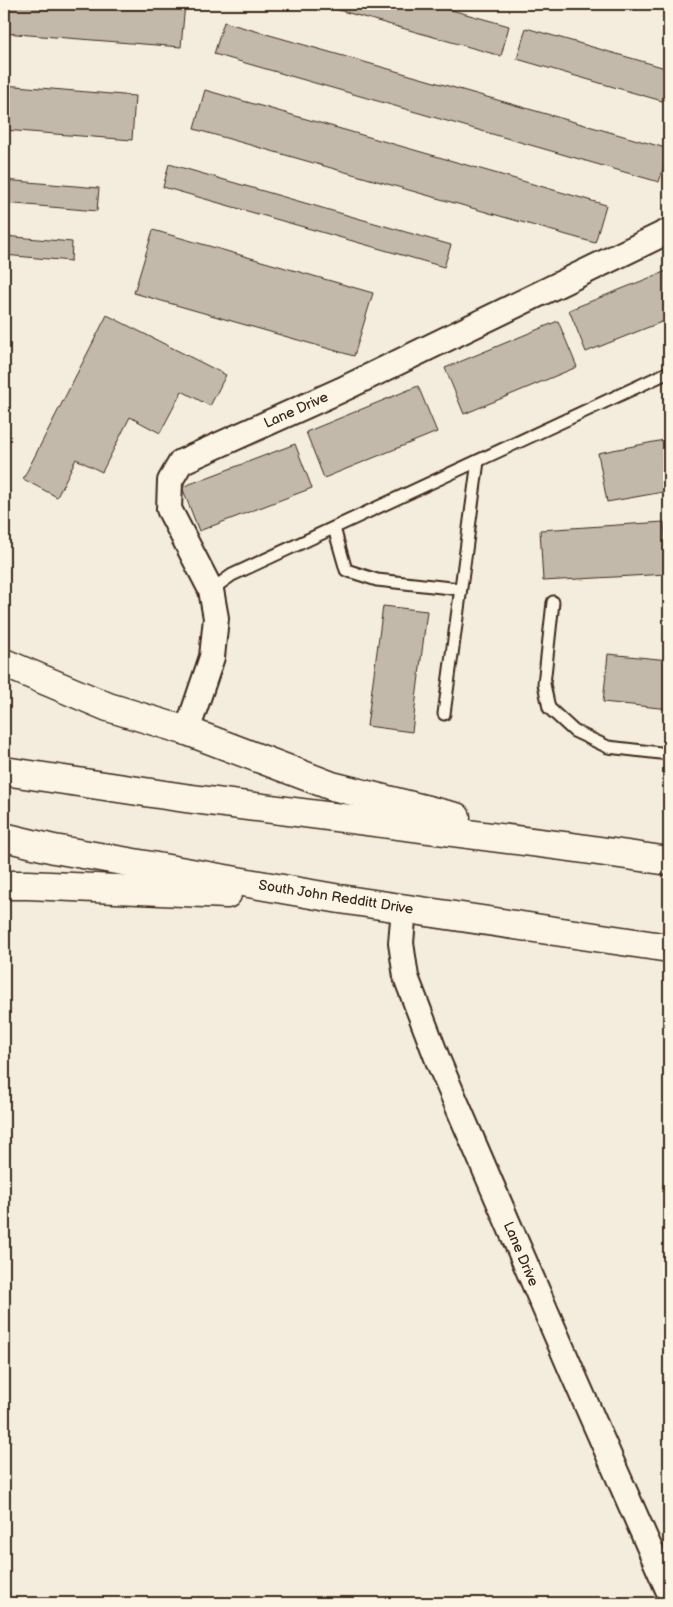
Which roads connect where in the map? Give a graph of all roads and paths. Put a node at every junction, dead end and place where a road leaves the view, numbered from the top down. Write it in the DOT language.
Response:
graph roads {
  1 [pos="669,232"];
  2 [pos="669,372"];
  3 [pos="478,461"];
  4 [pos="334,528"];
  5 [pos="460,589"];
  6 [pos="211,590"];
  7 [pos="553,602"];
  8 [pos="4,663"];
  9 [pos="444,714"];
  10 [pos="187,731"];
  11 [pos="669,754"];
  12 [pos="4,771"];
  13 [pos="4,837"];
  14 [pos="571,847"];
  15 [pos="669,862"];
  16 [pos="4,885"];
  17 [pos="340,899"];
  18 [pos="404,908"];
  19 [pos="669,948"];
  20 [pos="669,1592"];
  1 -- 6 [label="street, Lane Drive"];
  2 -- 3 [label="lane"];
  3 -- 4 [label="lane"];
  3 -- 5 [label="lane"];
  4 -- 5 [label="lane"];
  4 -- 6 [label="lane"];
  5 -- 9 [label="lane"];
  6 -- 10 [label="street, Lane Drive"];
  7 -- 11 [label="lane"];
  8 -- 10 [label="highway"];
  10 -- 14 [label="highway"];
  12 -- 14 [label="highway"];
  13 -- 17 [label="highway, South John Redditt Drive"];
  14 -- 15 [label="highway"];
  16 -- 17 [label="highway"];
  17 -- 18 [label="highway, South John Redditt Drive"];
  18 -- 19 [label="highway, South John Redditt Drive"];
  18 -- 20 [label="street, Lane Drive"];
}
